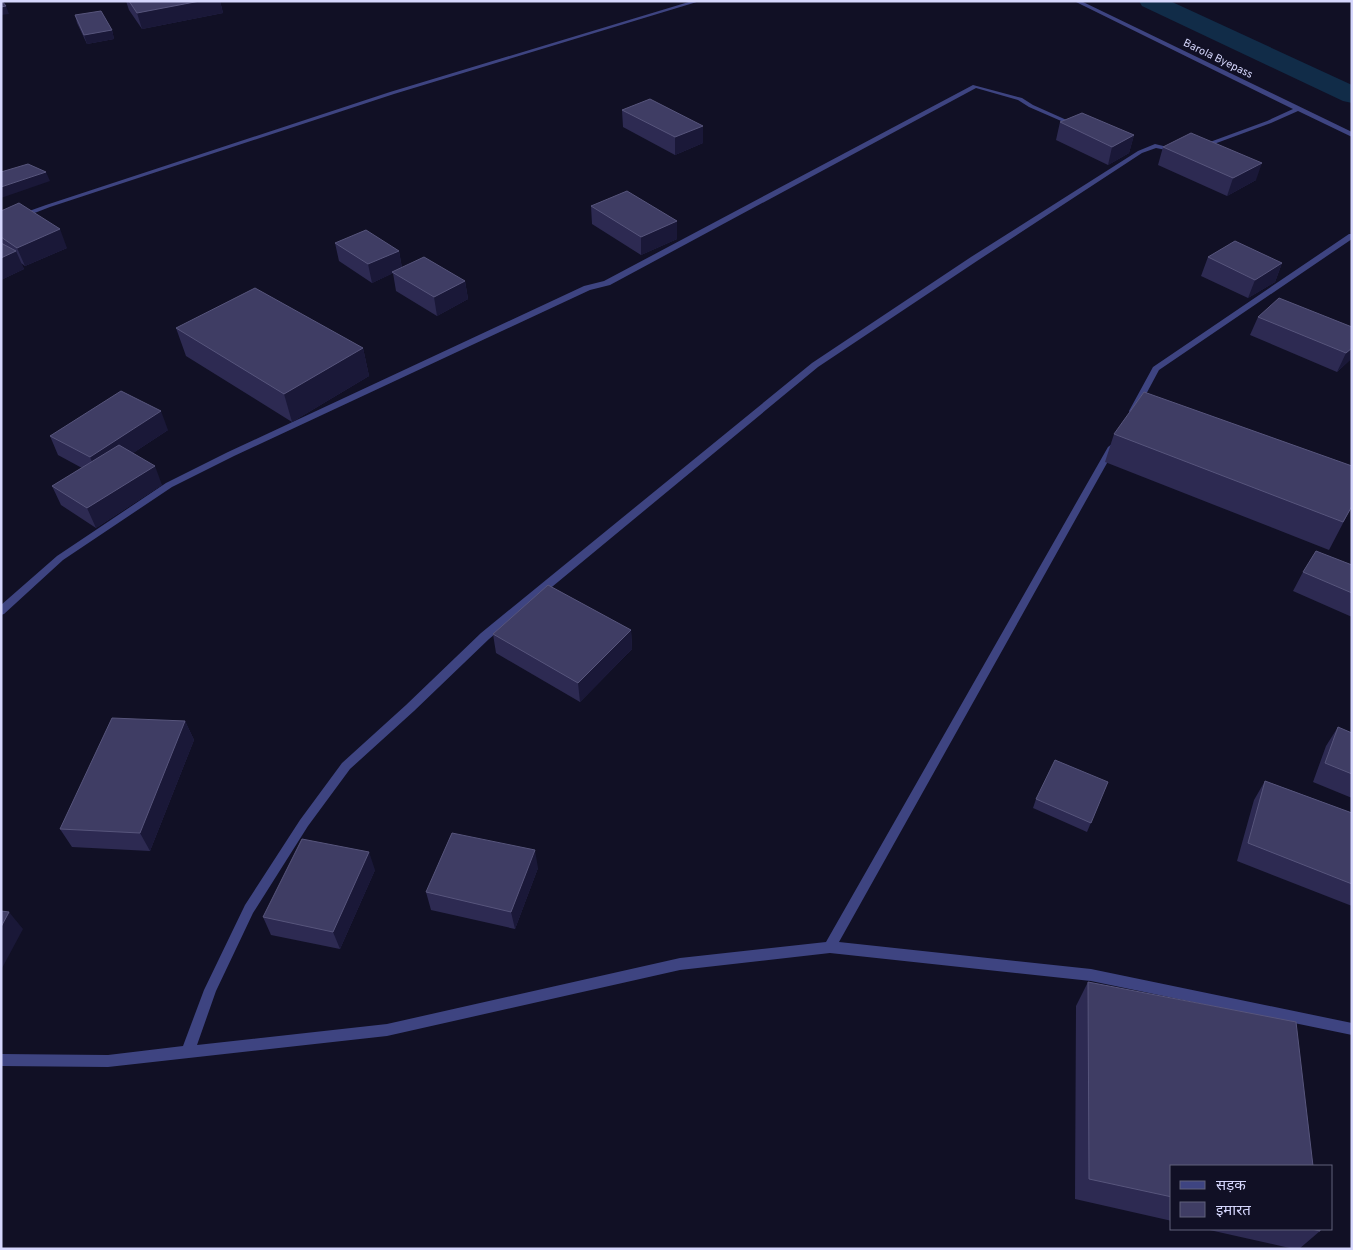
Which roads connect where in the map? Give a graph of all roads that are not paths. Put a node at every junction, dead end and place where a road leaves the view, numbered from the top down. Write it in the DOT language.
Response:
graph roads {
  1 [pos="698,1"];
  2 [pos="1076,1"];
  3 [pos="1298,109"];
  4 [pos="1086,129"];
  5 [pos="1352,135"];
  6 [pos="1,224"];
  7 [pos="1352,236"];
  8 [pos="1127,421"];
  9 [pos="1117,438"];
  10 [pos="1,610"];
  11 [pos="830,947"];
  12 [pos="1352,1029"];
  13 [pos="188,1052"];
  14 [pos="1,1060"];
  1 -- 6 [label="street"];
  2 -- 3 [label="street, Barola Byepass"];
  3 -- 5 [label="street, Barola Byepass"];
  3 -- 13 [label="street"];
  4 -- 10 [label="street"];
  7 -- 8 [label="street"];
  9 -- 11 [label="street"];
  11 -- 12 [label="street"];
  11 -- 13 [label="street"];
  13 -- 14 [label="street"];
}
